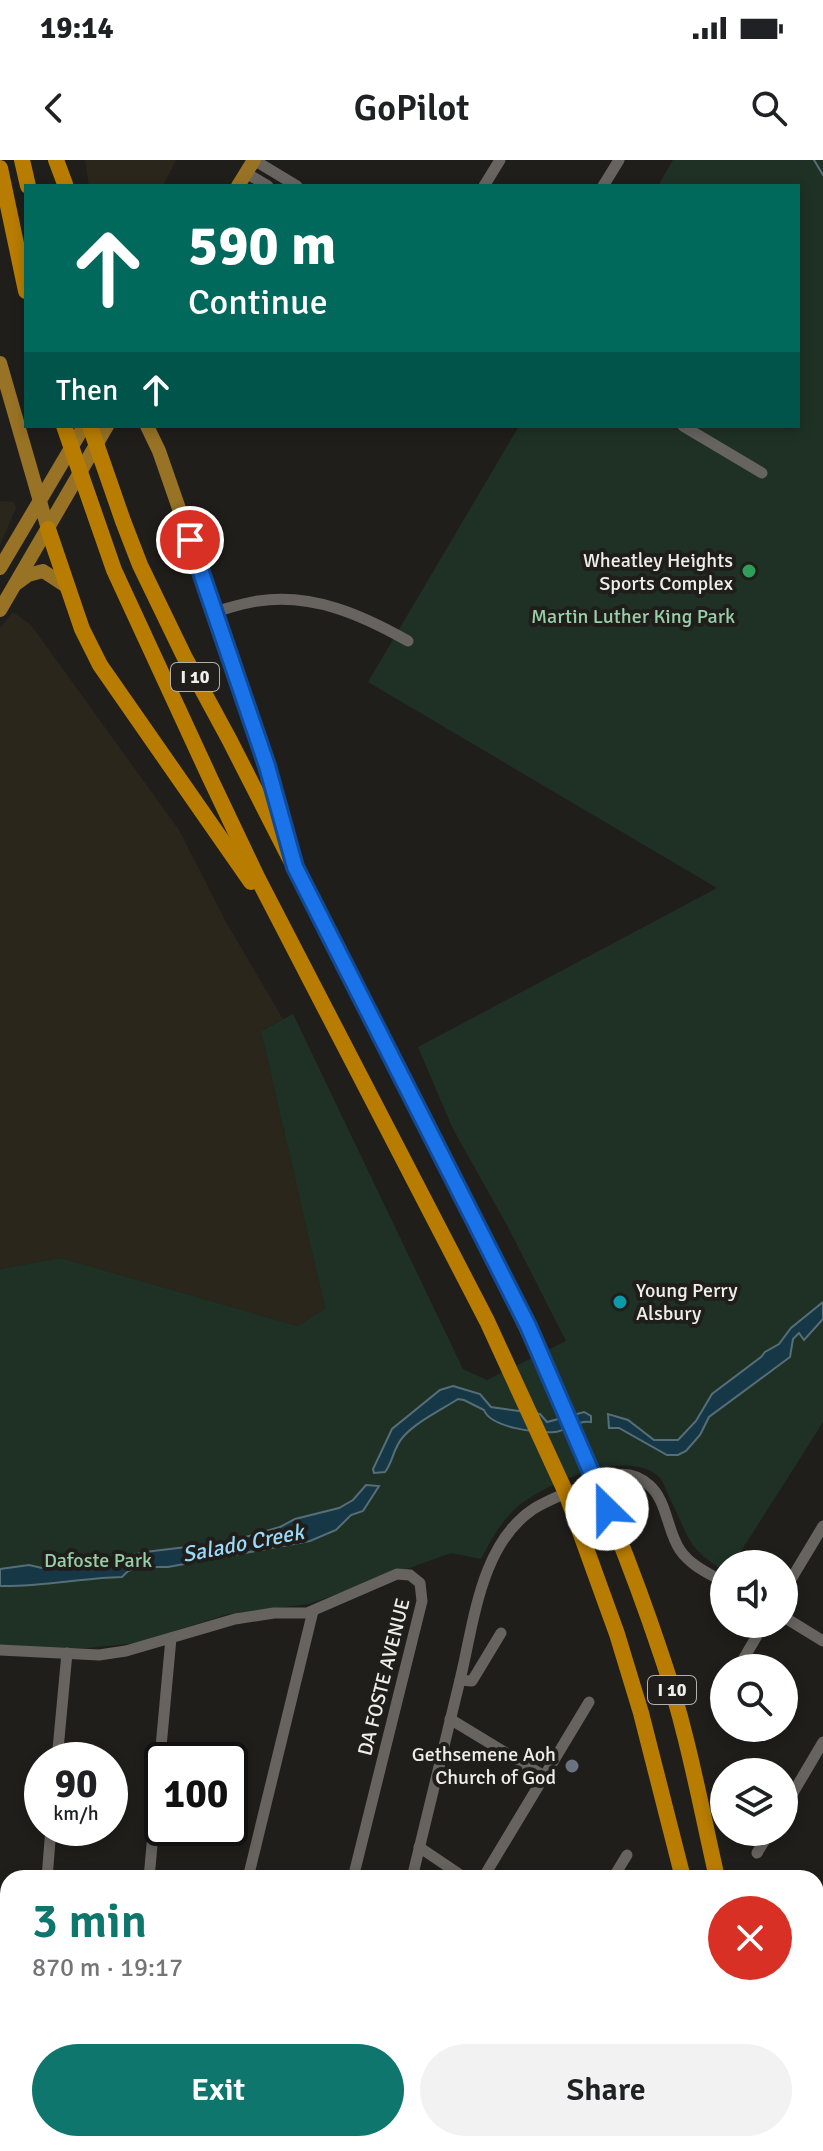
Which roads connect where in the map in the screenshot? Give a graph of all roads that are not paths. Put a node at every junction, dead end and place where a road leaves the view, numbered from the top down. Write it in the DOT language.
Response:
graph roads {
  1 [pos="22,160"];
  2 [pos="58,160"];
  3 [pos="500,160"];
  4 [pos="619,160"];
  5 [pos="0,168"];
  6 [pos="246,173"];
  7 [pos="28,184"];
  8 [pos="65,184"];
  9 [pos="265,184"];
  10 [pos="289,184"];
  11 [pos="485,184"];
  12 [pos="604,184"];
  13 [pos="24,282"];
  14 [pos="0,363"];
  15 [pos="65,428"];
  16 [pos="83,428"];
  17 [pos="91,428"];
  18 [pos="106,428"];
  19 [pos="148,428"];
  20 [pos="686,428"];
  21 [pos="762,473"];
  22 [pos="39,500"];
  23 [pos="48,529"];
  24 [pos="0,568"];
  25 [pos="17,583"];
  26 [pos="66,586"];
  27 [pos="0,610"];
  28 [pos="215,612"];
  29 [pos="408,641"];
  30 [pos="295,867"];
  31 [pos="287,933"];
  32 [pos="823,1526"];
  33 [pos="798,1568"];
  34 [pos="710,1574"];
  35 [pos="313,1611"];
  36 [pos="798,1626"];
  37 [pos="501,1633"];
  38 [pos="171,1638"];
  39 [pos="823,1641"];
  40 [pos="0,1650"];
  41 [pos="67,1653"];
  42 [pos="460,1680"];
  43 [pos="589,1702"];
  44 [pos="450,1719"];
  45 [pos="59,1742"];
  46 [pos="823,1742"];
  47 [pos="689,1754"];
  48 [pos="544,1776"];
  49 [pos="798,1784"];
  50 [pos="671,1833"];
  51 [pos="50,1846"];
  52 [pos="761,1846"];
  53 [pos="419,1847"];
  54 [pos="757,1853"];
  55 [pos="627,1855"];
  56 [pos="48,1870"];
  57 [pos="150,1870"];
  58 [pos="250,1870"];
  59 [pos="355,1870"];
  60 [pos="414,1870"];
  61 [pos="453,1870"];
  62 [pos="488,1870"];
  63 [pos="618,1870"];
  64 [pos="673,1870"];
  65 [pos="681,1870"];
  66 [pos="715,1870"];
  67 [pos="726,1870"];
  1 -- 7 [label="highway"];
  2 -- 8 [label="highway"];
  3 -- 11 [label="street"];
  4 -- 12 [label="street"];
  5 -- 13 [label="highway"];
  6 -- 9 [label="street"];
  6 -- 10 [label="street"];
  14 -- 22 [label="main road"];
  15 -- 31 [label="highway, I 10"];
  16 -- 22 [label="main road"];
  17 -- 30 [label="highway, I 10"];
  18 -- 23 [label="main road"];
  19 -- 28 [label="main road"];
  20 -- 21 [label="street"];
  22 -- 23 [label="main road"];
  22 -- 24 [label="main road"];
  23 -- 25 [label="main road"];
  23 -- 26 [label="highway"];
  25 -- 26 [label="main road"];
  25 -- 27 [label="main road"];
  26 -- 31 [label="highway"];
  28 -- 29 [label="street"];
  28 -- 30 [label="highway"];
  30 -- 47 [label="highway, I 10"];
  31 -- 50 [label="highway, I 10"];
  32 -- 33 [label="street"];
  34 -- 42 [label="street"];
  35 -- 38 [label="street, DA FOSTE AVENUE"];
  35 -- 58 [label="street"];
  35 -- 59 [label="street, DA FOSTE AVENUE"];
  36 -- 39 [label="street"];
  37 -- 42 [label="street"];
  38 -- 41 [label="street, DA FOSTE AVENUE"];
  38 -- 57 [label="street"];
  40 -- 41 [label="street, DA FOSTE AVENUE"];
  41 -- 45 [label="street"];
  42 -- 44 [label="street"];
  43 -- 48 [label="street"];
  44 -- 48 [label="street"];
  44 -- 53 [label="street"];
  46 -- 49 [label="street"];
  47 -- 66 [label="highway, I 10"];
  47 -- 67 [label="highway"];
  48 -- 62 [label="street"];
  50 -- 64 [label="highway"];
  50 -- 65 [label="highway, I 10"];
  51 -- 56 [label="street"];
  52 -- 54 [label="street"];
  53 -- 60 [label="street"];
  53 -- 61 [label="street"];
  55 -- 63 [label="street"];
}
